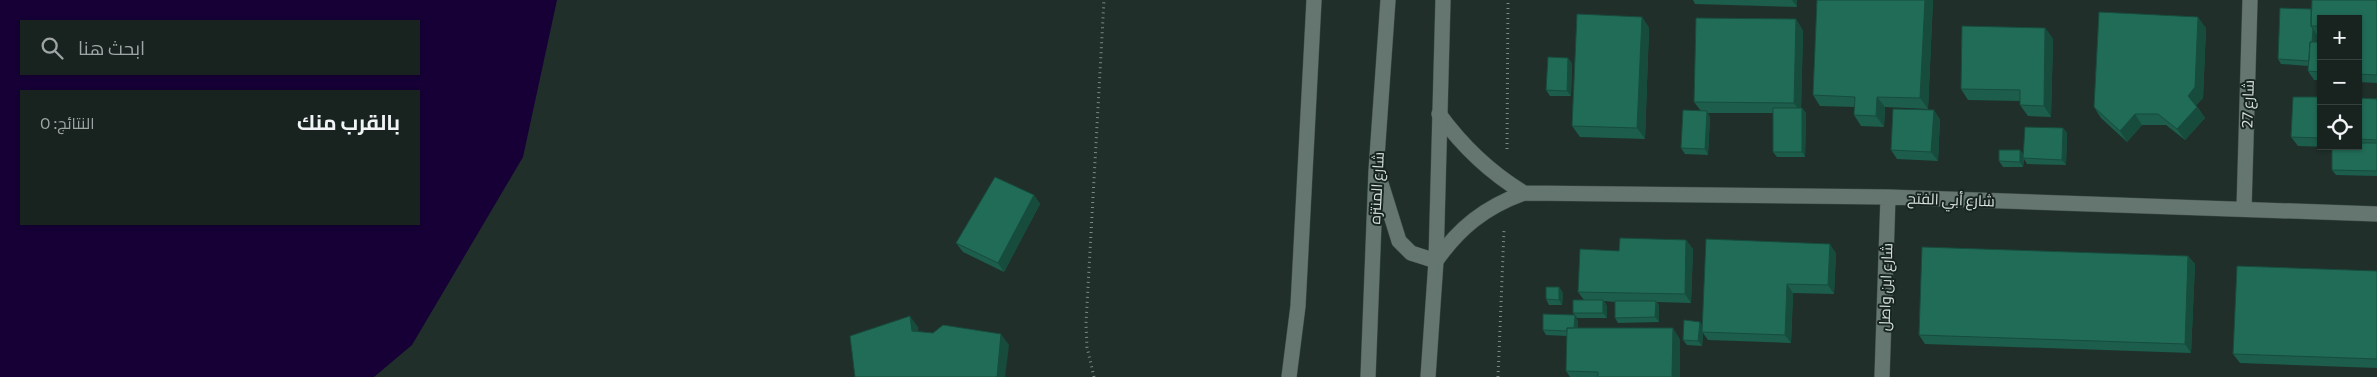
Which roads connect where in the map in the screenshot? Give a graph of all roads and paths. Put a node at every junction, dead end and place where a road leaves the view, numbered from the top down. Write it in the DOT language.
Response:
graph roads {
  1 [pos="1104,0"];
  2 [pos="1314,0"];
  3 [pos="1378,0"];
  4 [pos="1388,0"];
  5 [pos="1443,0"];
  6 [pos="1508,0"];
  7 [pos="2250,0"];
  8 [pos="1387,28"];
  9 [pos="1439,114"];
  10 [pos="1376,171"];
  11 [pos="1507,183"];
  12 [pos="1524,193"];
  13 [pos="1888,197"];
  14 [pos="1505,200"];
  15 [pos="2244,209"];
  16 [pos="2377,214"];
  17 [pos="1436,261"];
  18 [pos="1094,377"];
  19 [pos="1289,377"];
  20 [pos="1368,377"];
  21 [pos="1428,377"];
  22 [pos="1498,377"];
  23 [pos="1882,377"];
  1 -- 18 [label="path"];
  2 -- 19 [label="street"];
  3 -- 8 [label="street"];
  4 -- 8 [label="street, شارع المنتزه"];
  5 -- 9 [label="street"];
  6 -- 11 [label="path"];
  7 -- 15 [label="street, شارع 27"];
  8 -- 10 [label="street, شارع المنتزه"];
  9 -- 11 [label="street, شارع أبي الفتح"];
  9 -- 17 [label="street"];
  10 -- 17 [label="street"];
  10 -- 20 [label="street, شارع المنتزه"];
  11 -- 12 [label="street, شارع أبي الفتح"];
  12 -- 13 [label="street, شارع أبي الفتح"];
  12 -- 14 [label="street, شارع أبي الفتح"];
  13 -- 15 [label="street, شارع أبي الفتح"];
  13 -- 23 [label="street, شارع ابن واصل"];
  14 -- 17 [label="street, شارع أبي الفتح"];
  14 -- 22 [label="path"];
  15 -- 16 [label="street, شارع أبي الفتح"];
  17 -- 21 [label="street"];
}
